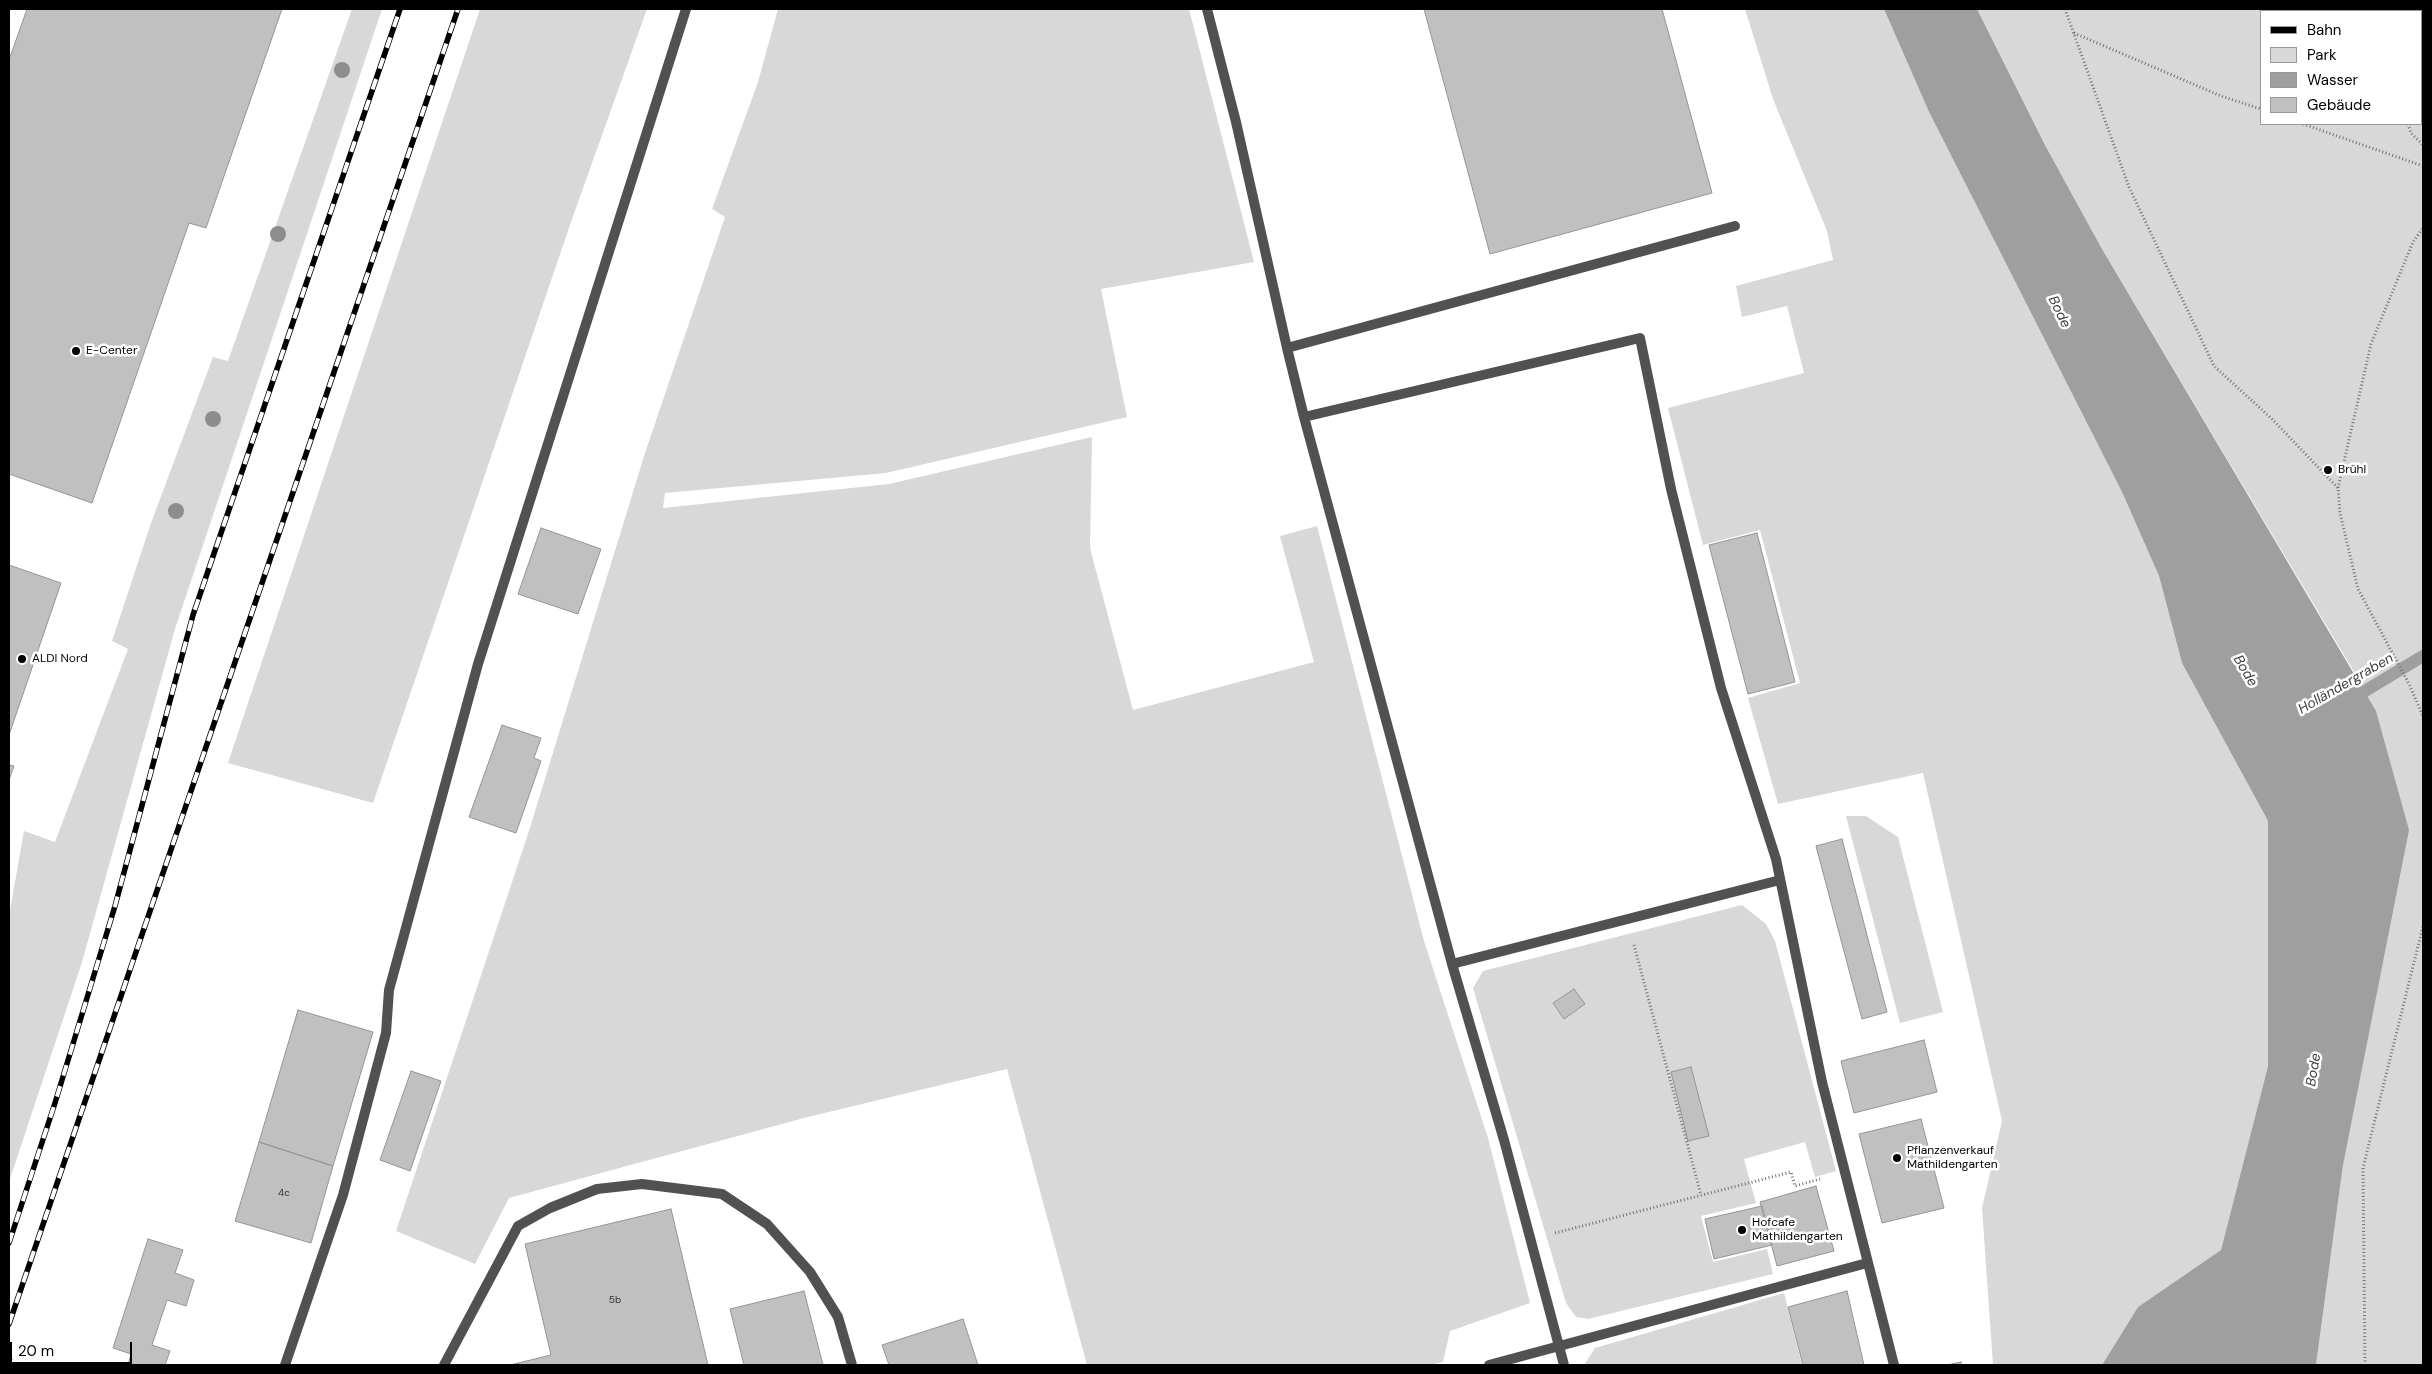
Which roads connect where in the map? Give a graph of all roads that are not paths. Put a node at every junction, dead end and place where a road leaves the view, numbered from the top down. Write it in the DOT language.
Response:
graph roads {
  1 [pos="686,9"];
  2 [pos="1207,9"];
  3 [pos="1735,226"];
  4 [pos="1287,348"];
  5 [pos="1304,417"];
  6 [pos="1780,880"];
  7 [pos="1452,964"];
  8 [pos="1867,1263"];
  9 [pos="1559,1346"];
  10 [pos="285,1365"];
  11 [pos="444,1365"];
  12 [pos="852,1365"];
  13 [pos="1489,1365"];
  14 [pos="1564,1365"];
  15 [pos="1894,1365"];
  1 -- 10 [label="lane"];
  2 -- 4 [label="lane"];
  3 -- 4 [label="lane"];
  4 -- 5 [label="lane"];
  5 -- 6 [label="lane"];
  5 -- 7 [label="lane"];
  6 -- 7 [label="lane"];
  6 -- 8 [label="lane"];
  7 -- 9 [label="lane"];
  8 -- 9 [label="lane"];
  8 -- 15 [label="lane"];
  9 -- 13 [label="lane"];
  9 -- 14 [label="lane"];
  11 -- 12 [label="lane"];
}
